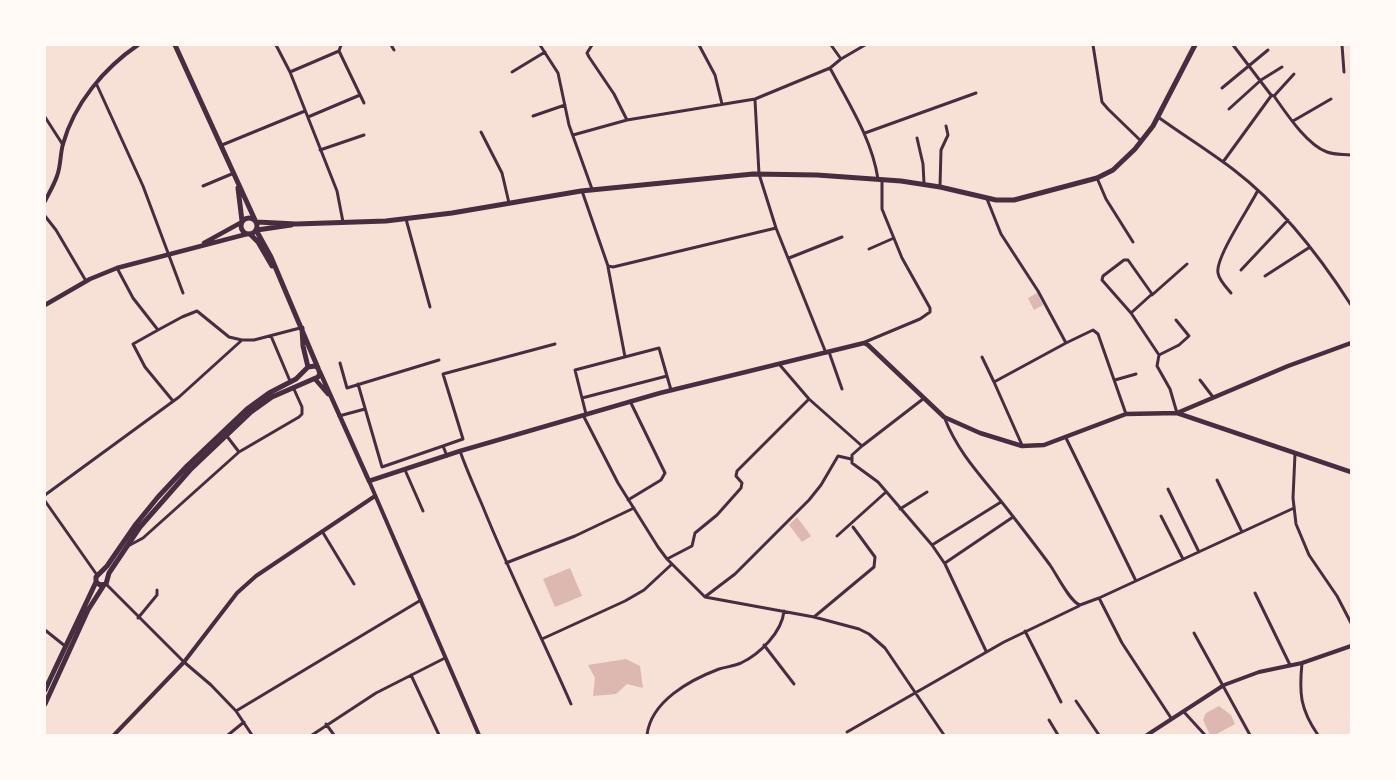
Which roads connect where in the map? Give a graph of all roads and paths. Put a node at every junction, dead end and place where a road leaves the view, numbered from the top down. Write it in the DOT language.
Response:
graph roads {
  1 [pos="138,45"];
  2 [pos="175,45"];
  3 [pos="276,45"];
  4 [pos="340,45"];
  5 [pos="391,45"];
  6 [pos="540,45"];
  7 [pos="592,45"];
  8 [pos="699,45"];
  9 [pos="831,45"];
  10 [pos="865,45"];
  11 [pos="1093,45"];
  12 [pos="1195,45"];
  13 [pos="1233,45"];
  14 [pos="1342,45"];
  15 [pos="394,50"];
  16 [pos="1268,50"];
  17 [pos="339,51"];
  18 [pos="545,52"];
  19 [pos="841,59"];
  20 [pos="1249,64"];
  21 [pos="1282,67"];
  22 [pos="830,68"];
  23 [pos="290,72"];
  24 [pos="512,72"];
  25 [pos="1344,72"];
  26 [pos="1294,74"];
  27 [pos="1261,80"];
  28 [pos="96,83"];
  29 [pos="1222,88"];
  30 [pos="976,93"];
  31 [pos="360,95"];
  32 [pos="1273,96"];
  33 [pos="755,99"];
  34 [pos="1331,99"];
  35 [pos="364,103"];
  36 [pos="722,104"];
  37 [pos="565,105"];
  38 [pos="1229,109"];
  39 [pos="305,111"];
  40 [pos="533,116"];
  41 [pos="45,117"];
  42 [pos="308,117"];
  43 [pos="1158,117"];
  44 [pos="627,120"];
  45 [pos="1293,121"];
  46 [pos="946,126"];
  47 [pos="481,132"];
  48 [pos="864,133"];
  49 [pos="364,135"];
  50 [pos="573,135"];
  51 [pos="917,138"];
  52 [pos="1141,141"];
  53 [pos="63,145"];
  54 [pos="222,145"];
  55 [pos="320,150"];
  56 [pos="1351,155"];
  57 [pos="1223,162"];
  58 [pos="234,173"];
  59 [pos="759,174"];
  60 [pos="1096,178"];
  61 [pos="880,180"];
  62 [pos="238,184"];
  63 [pos="924,184"];
  64 [pos="202,186"];
  65 [pos="940,187"];
  66 [pos="582,191"];
  67 [pos="593,191"];
  68 [pos="1257,191"];
  69 [pos="986,197"];
  70 [pos="45,201"];
  71 [pos="509,203"];
  72 [pos="45,216"];
  73 [pos="406,219"];
  74 [pos="1288,220"];
  75 [pos="256,221"];
  76 [pos="242,222"];
  77 [pos="344,223"];
  78 [pos="296,224"];
  79 [pos="777,228"];
  80 [pos="256,230"];
  81 [pos="249,234"];
  82 [pos="843,237"];
  83 [pos="894,238"];
  84 [pos="1133,242"];
  85 [pos="199,246"];
  86 [pos="1310,247"];
  87 [pos="869,249"];
  88 [pos="168,254"];
  89 [pos="789,258"];
  90 [pos="1187,264"];
  91 [pos="608,266"];
  92 [pos="117,268"];
  93 [pos="1241,270"];
  94 [pos="278,274"];
  95 [pos="1264,276"];
  96 [pos="86,281"];
  97 [pos="183,293"];
  98 [pos="1231,293"];
  99 [pos="1148,298"];
  100 [pos="45,305"];
  101 [pos="1351,305"];
  102 [pos="430,307"];
  103 [pos="1131,313"];
  104 [pos="1176,320"];
  105 [pos="302,328"];
  106 [pos="158,330"];
  107 [pos="271,336"];
  108 [pos="242,340"];
  109 [pos="864,343"];
  110 [pos="1066,343"];
  111 [pos="1351,343"];
  112 [pos="555,344"];
  113 [pos="827,353"];
  114 [pos="1159,355"];
  115 [pos="625,357"];
  116 [pos="982,357"];
  117 [pos="439,360"];
  118 [pos="340,363"];
  119 [pos="778,363"];
  120 [pos="307,368"];
  121 [pos="319,370"];
  122 [pos="1136,374"];
  123 [pos="667,376"];
  124 [pos="314,379"];
  125 [pos="1115,380"];
  126 [pos="1200,380"];
  127 [pos="994,382"];
  128 [pos="292,384"];
  129 [pos="358,384"];
  130 [pos="842,389"];
  131 [pos="671,390"];
  132 [pos="1213,397"];
  133 [pos="582,398"];
  134 [pos="332,399"];
  135 [pos="809,399"];
  136 [pos="923,399"];
  137 [pos="630,401"];
  138 [pos="173,402"];
  139 [pos="365,408"];
  140 [pos="1177,412"];
  141 [pos="584,414"];
  142 [pos="1126,414"];
  143 [pos="339,416"];
  144 [pos="944,417"];
  145 [pos="226,435"];
  146 [pos="1066,438"];
  147 [pos="443,446"];
  148 [pos="862,446"];
  149 [pos="1022,446"];
  150 [pos="239,452"];
  151 [pos="460,452"];
  152 [pos="1295,454"];
  153 [pos="447,456"];
  154 [pos="851,459"];
  155 [pos="405,470"];
  156 [pos="1351,472"];
  157 [pos="1217,480"];
  158 [pos="369,481"];
  159 [pos="1168,489"];
  160 [pos="886,492"];
  161 [pos="927,492"];
  162 [pos="45,495"];
  163 [pos="375,496"];
  164 [pos="628,500"];
  165 [pos="45,501"];
  166 [pos="1001,502"];
  167 [pos="634,508"];
  168 [pos="1294,508"];
  169 [pos="900,509"];
  170 [pos="423,511"];
  171 [pos="1161,516"];
  172 [pos="1013,517"];
  173 [pos="853,527"];
  174 [pos="322,531"];
  175 [pos="1242,532"];
  176 [pos="837,536"];
  177 [pos="932,544"];
  178 [pos="127,547"];
  179 [pos="1199,552"];
  180 [pos="667,559"];
  181 [pos="1183,559"];
  182 [pos="506,563"];
  183 [pos="672,564"];
  184 [pos="945,564"];
  185 [pos="99,574"];
  186 [pos="1136,580"];
  187 [pos="96,582"];
  188 [pos="106,582"];
  189 [pos="354,584"];
  190 [pos="157,590"];
  191 [pos="1255,594"];
  192 [pos="705,597"];
  193 [pos="1100,598"];
  194 [pos="421,600"];
  195 [pos="1080,605"];
  196 [pos="784,611"];
  197 [pos="814,617"];
  198 [pos="138,618"];
  199 [pos="1351,623"];
  200 [pos="45,630"];
  201 [pos="1025,630"];
  202 [pos="1194,633"];
  203 [pos="542,639"];
  204 [pos="764,645"];
  205 [pos="1351,646"];
  206 [pos="68,647"];
  207 [pos="986,652"];
  208 [pos="446,657"];
  209 [pos="184,662"];
  210 [pos="1302,663"];
  211 [pos="1290,665"];
  212 [pos="411,675"];
  213 [pos="794,684"];
  214 [pos="1224,685"];
  215 [pos="45,690"];
  216 [pos="914,692"];
  217 [pos="1076,700"];
  218 [pos="1061,702"];
  219 [pos="45,704"];
  220 [pos="571,704"];
  221 [pos="1182,710"];
  222 [pos="236,711"];
  223 [pos="1171,718"];
  224 [pos="1049,720"];
  225 [pos="244,722"];
  226 [pos="326,724"];
  227 [pos="847,732"];
  228 [pos="114,735"];
  229 [pos="228,735"];
  230 [pos="252,735"];
  231 [pos="312,735"];
  232 [pos="334,735"];
  233 [pos="439,735"];
  234 [pos="480,735"];
  235 [pos="647,735"];
  236 [pos="944,735"];
  237 [pos="1058,735"];
  238 [pos="1099,735"];
  239 [pos="1147,735"];
  240 [pos="1205,735"];
  241 [pos="1250,735"];
  242 [pos="1317,735"];
  1 -- 28 [label="street"];
  2 -- 54 [label="main road"];
  3 -- 23 [label="street"];
  4 -- 17 [label="street"];
  5 -- 15 [label="street"];
  6 -- 18 [label="street"];
  7 -- 44 [label="street"];
  8 -- 36 [label="street"];
  9 -- 19 [label="street"];
  10 -- 19 [label="street"];
  11 -- 52 [label="street"];
  12 -- 43 [label="main road"];
  13 -- 20 [label="street"];
  14 -- 25 [label="street"];
  16 -- 20 [label="street"];
  17 -- 23 [label="street"];
  17 -- 31 [label="street"];
  18 -- 24 [label="street"];
  18 -- 37 [label="street"];
  19 -- 22 [label="street"];
  20 -- 27 [label="street"];
  20 -- 29 [label="street"];
  21 -- 27 [label="street"];
  22 -- 33 [label="street"];
  22 -- 48 [label="street"];
  23 -- 39 [label="street"];
  26 -- 32 [label="street"];
  27 -- 32 [label="street"];
  27 -- 38 [label="street"];
  28 -- 53 [label="street"];
  28 -- 88 [label="street"];
  30 -- 48 [label="street"];
  31 -- 35 [label="street"];
  31 -- 42 [label="street"];
  32 -- 45 [label="street"];
  32 -- 57 [label="street"];
  33 -- 36 [label="street"];
  33 -- 59 [label="street"];
  34 -- 45 [label="street"];
  36 -- 44 [label="street"];
  37 -- 40 [label="street"];
  37 -- 50 [label="street"];
  39 -- 42 [label="street"];
  39 -- 54 [label="street"];
  41 -- 53 [label="street"];
  42 -- 55 [label="street"];
  43 -- 52 [label="main road"];
  43 -- 57 [label="street"];
  44 -- 50 [label="street"];
  45 -- 56 [label="street"];
  46 -- 65 [label="street"];
  47 -- 71 [label="street"];
  48 -- 61 [label="street"];
  49 -- 55 [label="street"];
  50 -- 67 [label="street"];
  51 -- 63 [label="street"];
  52 -- 60 [label="main road"];
  53 -- 70 [label="street"];
  54 -- 58 [label="main road"];
  55 -- 77 [label="street"];
  57 -- 68 [label="street"];
  58 -- 62 [label="main road"];
  58 -- 64 [label="street"];
  59 -- 61 [label="main road"];
  59 -- 67 [label="main road"];
  59 -- 79 [label="street"];
  60 -- 69 [label="main road"];
  60 -- 84 [label="street"];
  61 -- 63 [label="main road"];
  61 -- 83 [label="street"];
  62 -- 75 [label="main road"];
  62 -- 76 [label="main road"];
  63 -- 65 [label="main road"];
  65 -- 69 [label="main road"];
  66 -- 67 [label="main road"];
  66 -- 71 [label="main road"];
  66 -- 91 [label="street"];
  68 -- 74 [label="street"];
  68 -- 98 [label="street"];
  69 -- 110 [label="street"];
  71 -- 73 [label="main road"];
  72 -- 96 [label="street"];
  73 -- 77 [label="main road"];
  73 -- 102 [label="street"];
  74 -- 86 [label="street"];
  74 -- 93 [label="street"];
  75 -- 76 [label="main road"];
  75 -- 78 [label="main road"];
  75 -- 80 [label="main road"];
  76 -- 81 [label="main road"];
  76 -- 85 [label="main road"];
  77 -- 78 [label="main road"];
  78 -- 80 [label="main road"];
  79 -- 89 [label="street"];
  79 -- 91 [label="street"];
  80 -- 81 [label="main road"];
  80 -- 94 [label="main road"];
  81 -- 85 [label="main road"];
  81 -- 94 [label="main road"];
  82 -- 89 [label="street"];
  83 -- 87 [label="street"];
  83 -- 109 [label="street"];
  85 -- 88 [label="main road"];
  86 -- 95 [label="street"];
  86 -- 101 [label="street"];
  88 -- 92 [label="main road"];
  88 -- 97 [label="street"];
  89 -- 113 [label="street"];
  90 -- 99 [label="street"];
  91 -- 115 [label="street"];
  92 -- 96 [label="main road"];
  92 -- 106 [label="street"];
  94 -- 105 [label="main road"];
  96 -- 100 [label="main road"];
  99 -- 103 [label="street"];
  99 -- 103 [label="street"];
  103 -- 114 [label="street"];
  104 -- 114 [label="street"];
  105 -- 107 [label="street"];
  105 -- 120 [label="main road"];
  105 -- 121 [label="main road"];
  106 -- 108 [label="street"];
  106 -- 138 [label="street"];
  107 -- 108 [label="street"];
  107 -- 128 [label="street"];
  108 -- 138 [label="street"];
  109 -- 113 [label="main road"];
  109 -- 136 [label="main road"];
  110 -- 125 [label="street"];
  110 -- 127 [label="street"];
  111 -- 132 [label="main road"];
  112 -- 147 [label="street"];
  113 -- 119 [label="main road"];
  113 -- 130 [label="street"];
  114 -- 140 [label="street"];
  115 -- 123 [label="street"];
  115 -- 133 [label="street"];
  116 -- 127 [label="street"];
  117 -- 129 [label="street"];
  118 -- 129 [label="street"];
  119 -- 131 [label="main road"];
  119 -- 135 [label="street"];
  120 -- 121 [label="main road"];
  120 -- 124 [label="main road"];
  120 -- 128 [label="main road"];
  121 -- 124 [label="main road"];
  121 -- 134 [label="main road"];
  122 -- 125 [label="street"];
  123 -- 131 [label="street"];
  123 -- 133 [label="street"];
  124 -- 128 [label="main road"];
  124 -- 134 [label="main road"];
  125 -- 142 [label="street"];
  126 -- 132 [label="street"];
  127 -- 149 [label="street"];
  128 -- 145 [label="main road"];
  128 -- 150 [label="street"];
  128 -- 185 [label="main road"];
  129 -- 139 [label="street"];
  131 -- 137 [label="main road"];
  132 -- 140 [label="main road"];
  133 -- 141 [label="street"];
  134 -- 143 [label="main road"];
  135 -- 148 [label="street"];
  135 -- 180 [label="street"];
  136 -- 144 [label="main road"];
  136 -- 148 [label="street"];
  137 -- 141 [label="main road"];
  137 -- 164 [label="street"];
  138 -- 162 [label="street"];
  139 -- 143 [label="street"];
  139 -- 147 [label="street"];
  140 -- 142 [label="main road"];
  140 -- 152 [label="main road"];
  141 -- 151 [label="main road"];
  141 -- 164 [label="street"];
  142 -- 146 [label="main road"];
  143 -- 158 [label="main road"];
  144 -- 149 [label="main road"];
  144 -- 166 [label="street"];
  145 -- 150 [label="street"];
  145 -- 178 [label="main road"];
  146 -- 149 [label="main road"];
  146 -- 186 [label="street"];
  147 -- 153 [label="street"];
  148 -- 154 [label="street"];
  150 -- 178 [label="street"];
  151 -- 153 [label="main road"];
  151 -- 182 [label="street"];
  152 -- 156 [label="main road"];
  152 -- 168 [label="street"];
  153 -- 155 [label="main road"];
  154 -- 160 [label="street"];
  154 -- 192 [label="street"];
  155 -- 158 [label="main road"];
  155 -- 170 [label="street"];
  157 -- 175 [label="street"];
  158 -- 163 [label="street"];
  159 -- 179 [label="street"];
  160 -- 169 [label="street"];
  160 -- 176 [label="street"];
  161 -- 169 [label="street"];
  163 -- 174 [label="street"];
  163 -- 194 [label="street"];
  164 -- 167 [label="street"];
  165 -- 185 [label="street"];
  166 -- 172 [label="street"];
  166 -- 177 [label="street"];
  167 -- 180 [label="street"];
  167 -- 182 [label="street"];
  168 -- 175 [label="street"];
  168 -- 199 [label="street"];
  169 -- 177 [label="street"];
  171 -- 181 [label="street"];
  172 -- 184 [label="street"];
  172 -- 195 [label="street"];
  173 -- 197 [label="street"];
  174 -- 189 [label="street"];
  174 -- 209 [label="street"];
  175 -- 179 [label="street"];
  177 -- 184 [label="street"];
  178 -- 188 [label="main road"];
  179 -- 181 [label="street"];
  180 -- 183 [label="street"];
  181 -- 186 [label="street"];
  182 -- 203 [label="street"];
  183 -- 192 [label="street"];
  183 -- 203 [label="street"];
  184 -- 207 [label="street"];
  185 -- 187 [label="main road"];
  185 -- 188 [label="main road"];
  186 -- 193 [label="street"];
  187 -- 188 [label="main road"];
  187 -- 206 [label="main road"];
  188 -- 198 [label="street"];
  188 -- 206 [label="main road"];
  190 -- 198 [label="street"];
  191 -- 211 [label="street"];
  192 -- 196 [label="street"];
  193 -- 195 [label="street"];
  193 -- 223 [label="street"];
  194 -- 208 [label="street"];
  194 -- 222 [label="street"];
  195 -- 201 [label="street"];
  196 -- 197 [label="street"];
  196 -- 204 [label="street"];
  197 -- 216 [label="street"];
  198 -- 209 [label="street"];
  200 -- 206 [label="street"];
  201 -- 207 [label="street"];
  201 -- 218 [label="street"];
  202 -- 214 [label="street"];
  203 -- 220 [label="street"];
  204 -- 213 [label="street"];
  204 -- 235 [label="street"];
  205 -- 210 [label="street"];
  206 -- 215 [label="main road"];
  206 -- 219 [label="main road"];
  207 -- 216 [label="street"];
  208 -- 212 [label="street"];
  208 -- 234 [label="street"];
  209 -- 222 [label="street"];
  209 -- 228 [label="street"];
  210 -- 211 [label="street"];
  210 -- 242 [label="street"];
  211 -- 214 [label="street"];
  212 -- 226 [label="street"];
  212 -- 233 [label="street"];
  214 -- 221 [label="street"];
  214 -- 241 [label="street"];
  216 -- 227 [label="street"];
  216 -- 236 [label="street"];
  217 -- 238 [label="street"];
  221 -- 223 [label="street"];
  221 -- 240 [label="street"];
  222 -- 225 [label="street"];
  223 -- 239 [label="street"];
  224 -- 237 [label="street"];
  225 -- 229 [label="street"];
  225 -- 230 [label="street"];
  226 -- 231 [label="street"];
  226 -- 232 [label="street"];
}
